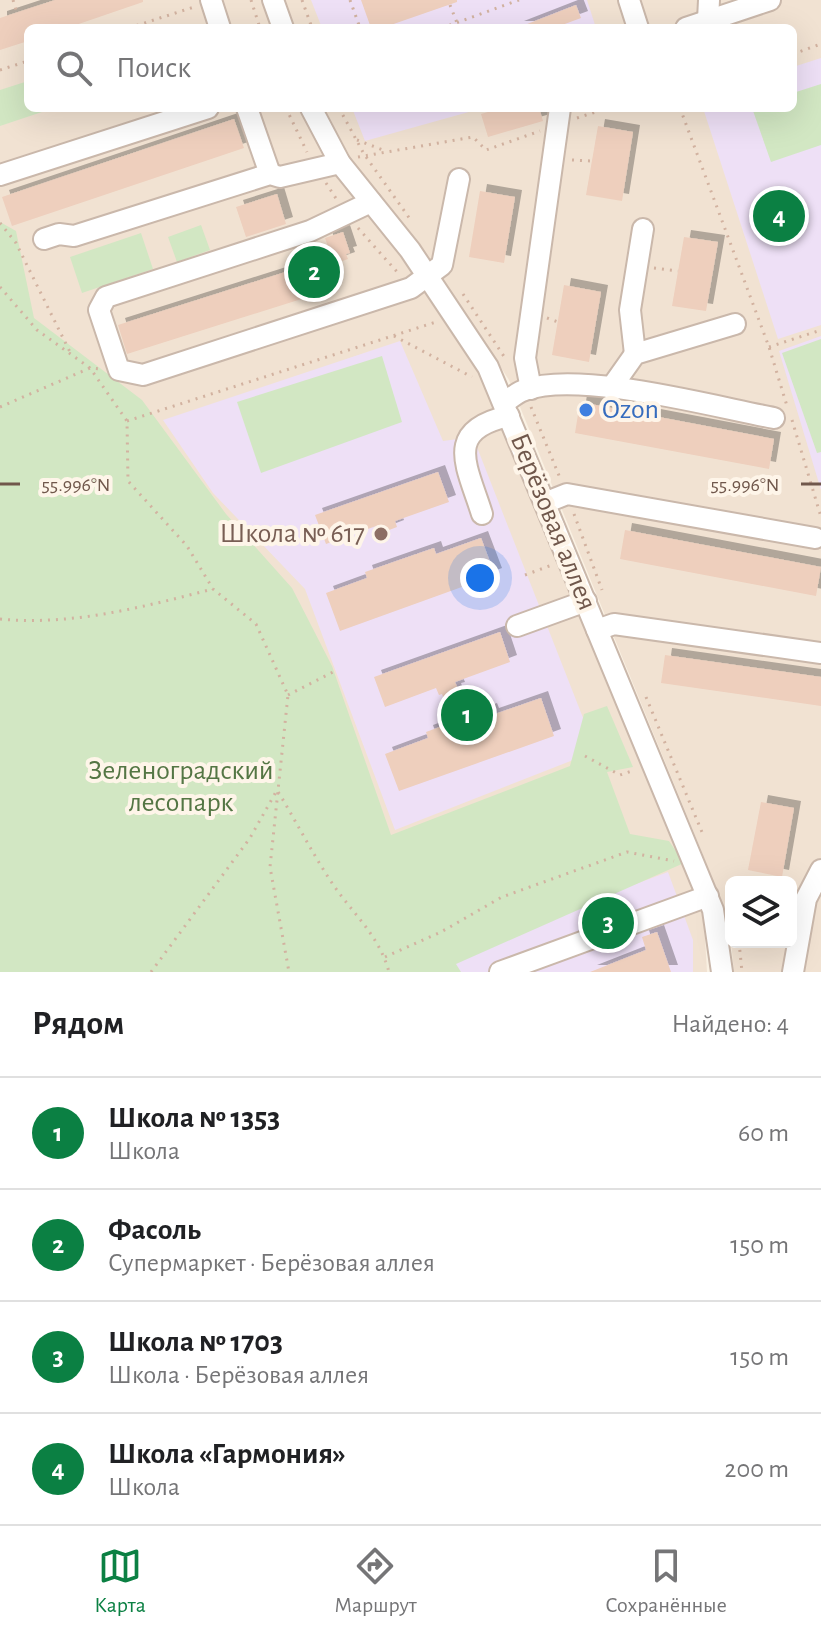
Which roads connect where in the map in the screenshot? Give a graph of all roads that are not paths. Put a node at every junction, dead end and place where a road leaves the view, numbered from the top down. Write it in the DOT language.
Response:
graph roads {
  1 [pos="273,0"];
  2 [pos="629,0"];
  3 [pos="770,0"];
  4 [pos="211,1"];
  5 [pos="709,10"];
  6 [pos="219,24"];
  7 [pos="282,24"];
  8 [pos="637,24"];
  9 [pos="691,24"];
  10 [pos="196,112"];
  11 [pos="248,112"];
  12 [pos="313,112"];
  13 [pos="559,116"];
  14 [pos="340,163"];
  15 [pos="270,174"];
  16 [pos="0,175"];
  17 [pos="459,179"];
  18 [pos="371,202"];
  19 [pos="643,229"];
  20 [pos="44,239"];
  21 [pos="430,278"];
  22 [pos="735,324"];
  23 [pos="635,354"];
  24 [pos="611,388"];
  25 [pos="531,389"];
  26 [pos="506,409"];
  27 [pos="774,418"];
  28 [pos="547,502"];
  29 [pos="482,514"];
  30 [pos="815,538"];
  31 [pos="586,601"];
  32 [pos="517,626"];
  33 [pos="597,630"];
  34 [pos="821,653"];
  35 [pos="821,870"];
  36 [pos="708,896"];
  37 [pos="500,972"];
  38 [pos="722,972"];
  39 [pos="793,972"];
  1 -- 7 [label="street"];
  2 -- 8 [label="street"];
  3 -- 5 [label="street"];
  4 -- 6 [label="street"];
  5 -- 9 [label="street"];
  10 -- 16 [label="street"];
  11 -- 15 [label="street"];
  12 -- 14 [label="street, Берёзовая аллея"];
  13 -- 25 [label="street"];
  14 -- 15 [label="street"];
  14 -- 18 [label="street, Берёзовая аллея"];
  15 -- 20 [label="street"];
  17 -- 21 [label="street"];
  18 -- 21 [label="street, Берёзовая аллея"];
  18 -- 21 [label="street"];
  19 -- 23 [label="street"];
  21 -- 26 [label="street, Берёзовая аллея"];
  22 -- 23 [label="street"];
  23 -- 24 [label="street"];
  24 -- 25 [label="street"];
  24 -- 27 [label="street"];
  25 -- 26 [label="street"];
  26 -- 28 [label="street, Берёзовая аллея"];
  26 -- 29 [label="street"];
  28 -- 30 [label="street"];
  28 -- 31 [label="street, Берёзовая аллея"];
  31 -- 32 [label="street"];
  31 -- 33 [label="street, Берёзовая аллея"];
  33 -- 34 [label="street"];
  33 -- 36 [label="street, Берёзовая аллея"];
  35 -- 39 [label="street"];
  36 -- 37 [label="street"];
  36 -- 38 [label="street, Берёзовая аллея"];
}
